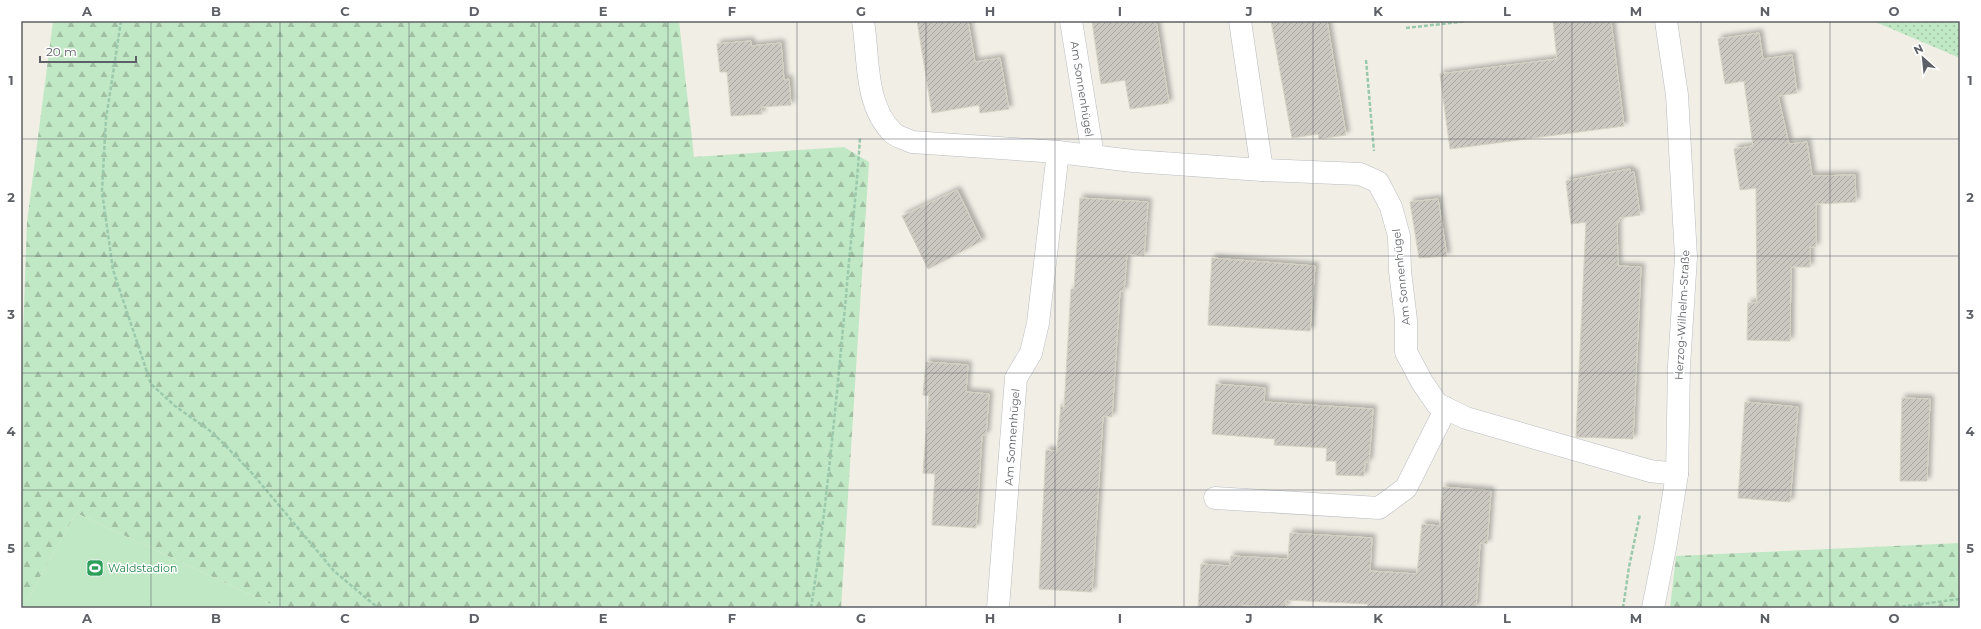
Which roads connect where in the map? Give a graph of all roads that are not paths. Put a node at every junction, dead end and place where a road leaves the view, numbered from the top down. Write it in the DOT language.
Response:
graph roads {
  1 [pos="863,21"];
  2 [pos="1071,21"];
  3 [pos="1240,21"];
  4 [pos="1666,21"];
  5 [pos="1058,152"];
  6 [pos="1093,156"];
  7 [pos="1262,170"];
  8 [pos="1446,408"];
  9 [pos="1677,474"];
  10 [pos="1215,498"];
  11 [pos="998,608"];
  12 [pos="1652,608"];
  1 -- 5 [label="street"];
  2 -- 6 [label="street, Am Sonnenhügel"];
  3 -- 7 [label="street"];
  4 -- 9 [label="street, Herzog-Wilhelm-Straße"];
  5 -- 6 [label="street"];
  5 -- 11 [label="street, Am Sonnenhügel"];
  6 -- 7 [label="street"];
  7 -- 8 [label="street, Am Sonnenhügel"];
  8 -- 9 [label="street, Am Sonnenhügel"];
  8 -- 10 [label="street"];
  9 -- 12 [label="street, Herzog-Wilhelm-Straße"];
}
